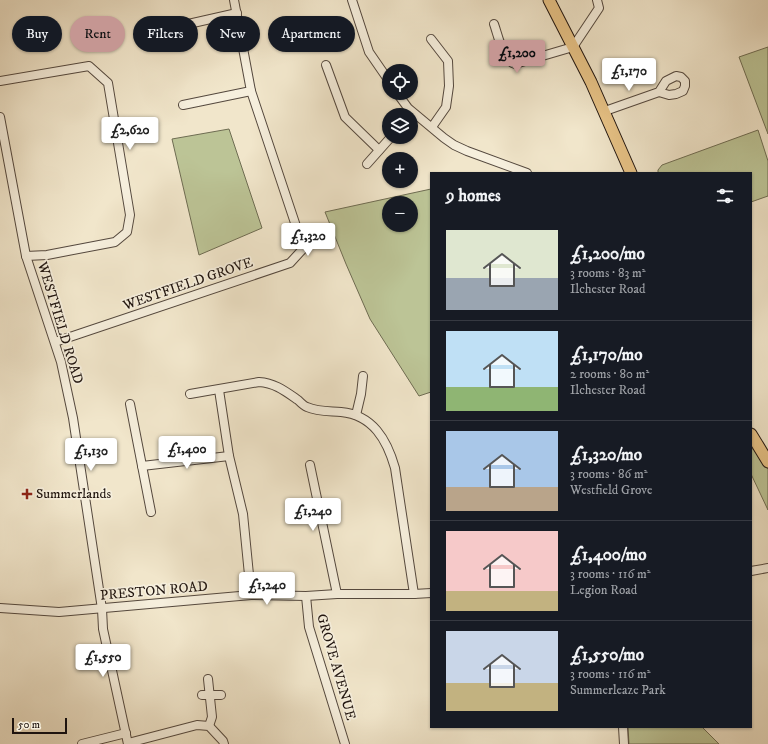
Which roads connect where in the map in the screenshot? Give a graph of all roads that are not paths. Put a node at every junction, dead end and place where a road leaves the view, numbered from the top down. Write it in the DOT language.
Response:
graph roads {
  1 [pos="234,0"];
  2 [pos="352,0"];
  3 [pos="548,0"];
  4 [pos="597,0"];
  5 [pos="236,13"];
  6 [pos="198,22"];
  7 [pos="494,24"];
  8 [pos="431,39"];
  9 [pos="573,47"];
  10 [pos="326,64"];
  11 [pos="382,71"];
  12 [pos="0,81"];
  13 [pos="251,91"];
  14 [pos="659,92"];
  15 [pos="183,105"];
  16 [pos="605,111"];
  17 [pos="0,117"];
  18 [pos="418,117"];
  19 [pos="432,127"];
  20 [pos="384,144"];
  21 [pos="379,150"];
  22 [pos="367,164"];
  23 [pos="524,172"];
  24 [pos="631,172"];
  25 [pos="26,256"];
  26 [pos="55,342"];
  27 [pos="363,376"];
  28 [pos="219,390"];
  29 [pos="190,394"];
  30 [pos="130,404"];
  31 [pos="356,415"];
  32 [pos="752,436"];
  33 [pos="229,456"];
  34 [pos="768,462"];
  35 [pos="310,465"];
  36 [pos="142,466"];
  37 [pos="151,512"];
  38 [pos="768,568"];
  39 [pos="752,571"];
  40 [pos="430,593"];
  41 [pos="337,594"];
  42 [pos="414,594"];
  43 [pos="251,595"];
  44 [pos="306,596"];
  45 [pos="0,608"];
  46 [pos="102,609"];
  47 [pos="208,679"];
  48 [pos="202,695"];
  49 [pos="211,695"];
  50 [pos="221,695"];
  51 [pos="209,726"];
  52 [pos="623,728"];
  53 [pos="126,733"];
  54 [pos="82,744"];
  55 [pos="128,744"];
  56 [pos="224,744"];
  57 [pos="345,744"];
  58 [pos="624,744"];
  1 -- 5 [label="street, WESTFIELD GROVE"];
  2 -- 11 [label="street"];
  3 -- 9 [label="highway"];
  4 -- 9 [label="street"];
  5 -- 6 [label="street"];
  5 -- 13 [label="street, WESTFIELD GROVE"];
  7 -- 9 [label="street"];
  8 -- 19 [label="street"];
  9 -- 16 [label="highway"];
  10 -- 21 [label="street"];
  12 -- 25 [label="street"];
  13 -- 15 [label="street"];
  13 -- 26 [label="street, WESTFIELD GROVE"];
  14 -- 16 [label="street"];
  16 -- 24 [label="highway"];
  17 -- 25 [label="street, WESTFIELD ROAD"];
  18 -- 19 [label="street"];
  19 -- 23 [label="street"];
  20 -- 21 [label="street"];
  21 -- 22 [label="street"];
  25 -- 26 [label="street, WESTFIELD ROAD"];
  26 -- 46 [label="street, WESTFIELD ROAD"];
  27 -- 31 [label="street"];
  28 -- 29 [label="street"];
  28 -- 31 [label="street"];
  28 -- 33 [label="street"];
  30 -- 36 [label="street"];
  31 -- 42 [label="street"];
  32 -- 34 [label="highway"];
  33 -- 36 [label="street"];
  33 -- 43 [label="street"];
  35 -- 41 [label="street"];
  36 -- 37 [label="street"];
  38 -- 39 [label="street"];
  40 -- 42 [label="street, PRESTON ROAD"];
  41 -- 42 [label="street, PRESTON ROAD"];
  41 -- 44 [label="street, PRESTON ROAD"];
  43 -- 44 [label="street, PRESTON ROAD"];
  43 -- 46 [label="street, PRESTON ROAD"];
  44 -- 57 [label="street, GROVE AVENUE"];
  45 -- 46 [label="street, PRESTON ROAD"];
  46 -- 53 [label="street, WESTFIELD ROAD"];
  47 -- 49 [label="street"];
  48 -- 49 [label="street"];
  49 -- 50 [label="street"];
  49 -- 51 [label="street"];
  51 -- 55 [label="street"];
  51 -- 56 [label="street"];
  52 -- 58 [label="street"];
  53 -- 54 [label="street"];
  53 -- 55 [label="street, WESTFIELD ROAD"];
}
